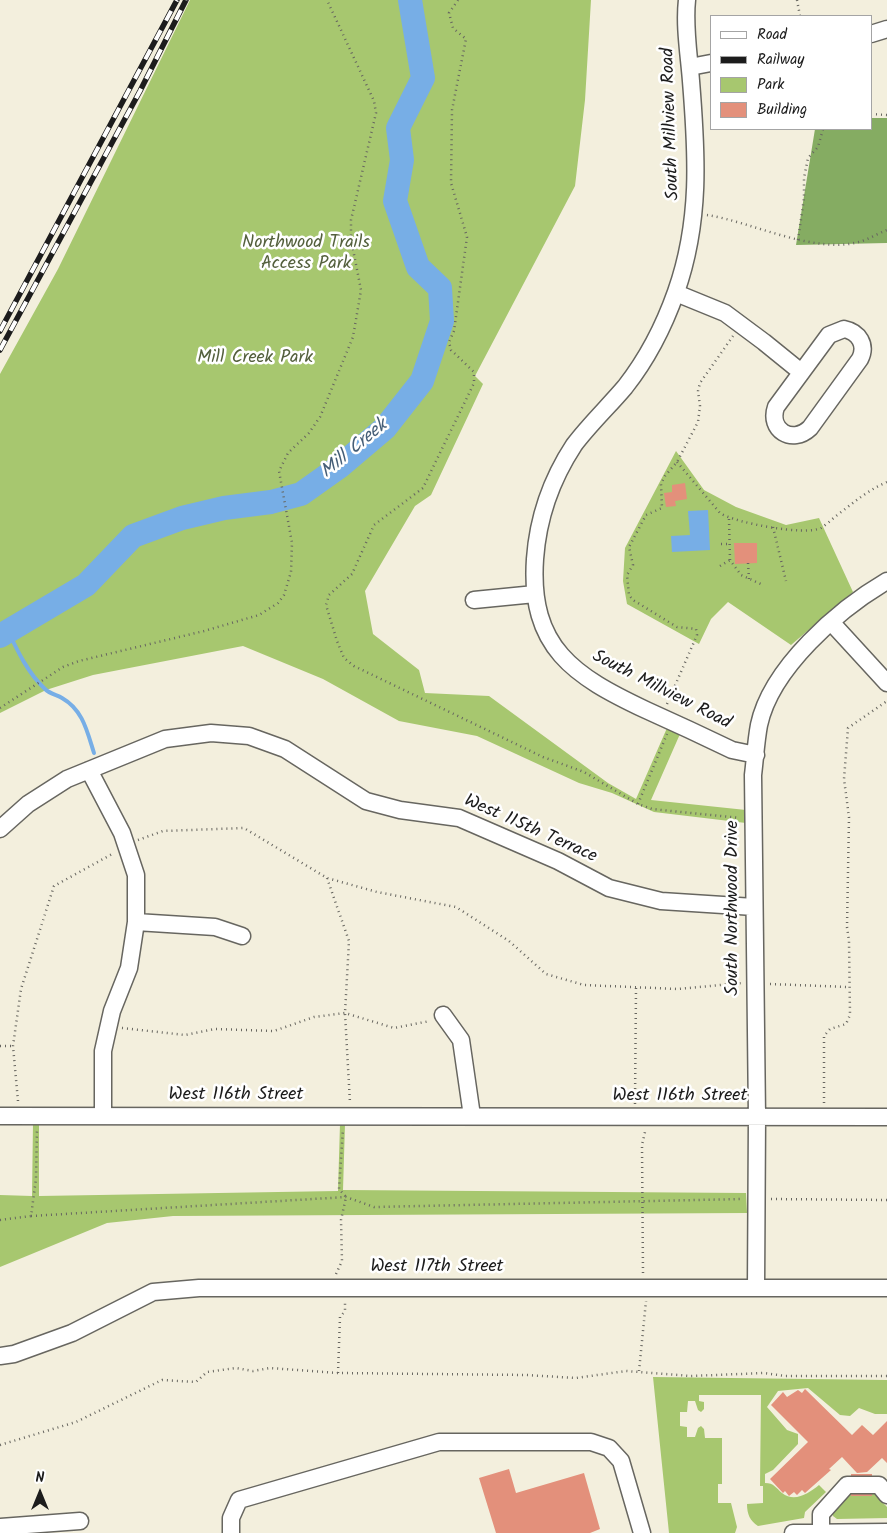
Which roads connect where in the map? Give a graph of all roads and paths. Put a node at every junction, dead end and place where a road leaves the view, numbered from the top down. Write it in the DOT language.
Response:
graph roads {
  1 [pos="327,0"];
  2 [pos="458,0"];
  3 [pos="687,0"];
  4 [pos="797,0"];
  5 [pos="800,15"];
  6 [pos="887,29"];
  7 [pos="872,34"];
  8 [pos="710,63"];
  9 [pos="690,66"];
  10 [pos="872,114"];
  11 [pos="887,115"];
  12 [pos="822,130"];
  13 [pos="694,214"];
  14 [pos="887,230"];
  15 [pos="798,240"];
  16 [pos="676,293"];
  17 [pos="744,327"];
  18 [pos="801,372"];
  19 [pos="678,462"];
  20 [pos="887,482"];
  21 [pos="729,519"];
  22 [pos="773,527"];
  23 [pos="721,544"];
  24 [pos="730,544"];
  25 [pos="730,560"];
  26 [pos="748,563"];
  27 [pos="720,566"];
  28 [pos="749,579"];
  29 [pos="786,581"];
  30 [pos="887,581"];
  31 [pos="763,585"];
  32 [pos="535,594"];
  33 [pos="474,600"];
  34 [pos="831,622"];
  35 [pos="887,683"];
  36 [pos="887,701"];
  37 [pos="0,708"];
  38 [pos="668,720"];
  39 [pos="756,755"];
  40 [pos="89,770"];
  41 [pos="638,804"];
  42 [pos="754,820"];
  43 [pos="0,829"];
  44 [pos="126,846"];
  45 [pos="754,906"];
  46 [pos="136,922"];
  47 [pos="242,936"];
  48 [pos="755,983"];
  49 [pos="848,987"];
  50 [pos="636,988"];
  51 [pos="443,1015"];
  52 [pos="108,1027"];
  53 [pos="0,1046"];
  54 [pos="13,1046"];
  55 [pos="0,1116"];
  56 [pos="28,1116"];
  57 [pos="103,1116"];
  58 [pos="472,1116"];
  59 [pos="757,1116"];
  60 [pos="824,1116"];
  61 [pos="887,1116"];
  62 [pos="640,1117"];
  63 [pos="756,1199"];
  64 [pos="887,1200"];
  65 [pos="643,1201"];
  66 [pos="31,1216"];
  67 [pos="0,1220"];
  68 [pos="756,1288"];
  69 [pos="887,1288"];
  70 [pos="644,1289"];
  71 [pos="0,1356"];
  72 [pos="639,1371"];
  73 [pos="887,1376"];
  74 [pos="0,1444"];
  75 [pos="887,1494"];
  76 [pos="80,1521"];
  77 [pos="0,1527"];
  78 [pos="821,1532"];
  79 [pos="887,1532"];
  80 [pos="231,1533"];
  81 [pos="642,1533"];
  82 [pos="794,1533"];
  1 -- 37 [label="path"];
  2 -- 41 [label="path"];
  3 -- 9 [label="street, South Millview Road"];
  4 -- 5 [label="path"];
  6 -- 7 [label="street"];
  8 -- 9 [label="street"];
  9 -- 13 [label="street, South Millview Road"];
  10 -- 11 [label="path"];
  12 -- 15 [label="path"];
  13 -- 15 [label="path"];
  13 -- 16 [label="street, South Millview Road"];
  14 -- 15 [label="path"];
  16 -- 17 [label="street"];
  16 -- 32 [label="street, South Millview Road"];
  17 -- 18 [label="street"];
  17 -- 19 [label="path"];
  18 -- 18 [label="street"];
  19 -- 21 [label="path"];
  19 -- 38 [label="path"];
  20 -- 22 [label="path"];
  21 -- 22 [label="path"];
  21 -- 24 [label="path"];
  22 -- 29 [label="path"];
  23 -- 24 [label="path"];
  24 -- 25 [label="path"];
  25 -- 27 [label="path"];
  25 -- 28 [label="path"];
  26 -- 28 [label="path"];
  28 -- 31 [label="path"];
  30 -- 34 [label="street, South Northwood Drive"];
  32 -- 33 [label="street"];
  32 -- 38 [label="street, South Millview Road"];
  34 -- 35 [label="street"];
  34 -- 39 [label="street, South Northwood Drive"];
  36 -- 49 [label="path"];
  38 -- 39 [label="street, South Millview Road"];
  38 -- 41 [label="path"];
  39 -- 42 [label="street, South Northwood Drive"];
  40 -- 43 [label="street, West 115th Terrace"];
  40 -- 44 [label="street"];
  40 -- 45 [label="street, West 115th Terrace"];
  41 -- 42 [label="path"];
  42 -- 45 [label="street, South Northwood Drive"];
  44 -- 46 [label="street"];
  44 -- 50 [label="path"];
  44 -- 54 [label="path"];
  45 -- 48 [label="street, South Northwood Drive"];
  46 -- 47 [label="street"];
  46 -- 52 [label="street"];
  48 -- 49 [label="path"];
  48 -- 50 [label="path"];
  48 -- 59 [label="street, South Northwood Drive"];
  49 -- 60 [label="path"];
  50 -- 62 [label="path"];
  51 -- 52 [label="path"];
  51 -- 58 [label="street"];
  52 -- 57 [label="street"];
  53 -- 54 [label="path"];
  54 -- 56 [label="path"];
  55 -- 56 [label="street, West 116th Street"];
  56 -- 57 [label="street, West 116th Street"];
  56 -- 66 [label="path"];
  57 -- 58 [label="street, West 116th Street"];
  58 -- 62 [label="street, West 116th Street"];
  59 -- 60 [label="street, West 116th Street"];
  59 -- 62 [label="street, West 116th Street"];
  59 -- 63 [label="street, South Northwood Drive"];
  60 -- 61 [label="street, West 116th Street"];
  62 -- 65 [label="path"];
  63 -- 64 [label="path"];
  63 -- 65 [label="path"];
  63 -- 68 [label="street, South Northwood Drive"];
  65 -- 66 [label="path"];
  65 -- 70 [label="path"];
  66 -- 67 [label="path"];
  68 -- 69 [label="street, West 117th Street"];
  68 -- 70 [label="street, West 117th Street"];
  70 -- 71 [label="street, West 117th Street"];
  70 -- 72 [label="path"];
  72 -- 73 [label="path"];
  72 -- 74 [label="path"];
  75 -- 78 [label="street"];
  76 -- 77 [label="street"];
  78 -- 79 [label="street"];
  78 -- 82 [label="street"];
  80 -- 81 [label="street"];
}
